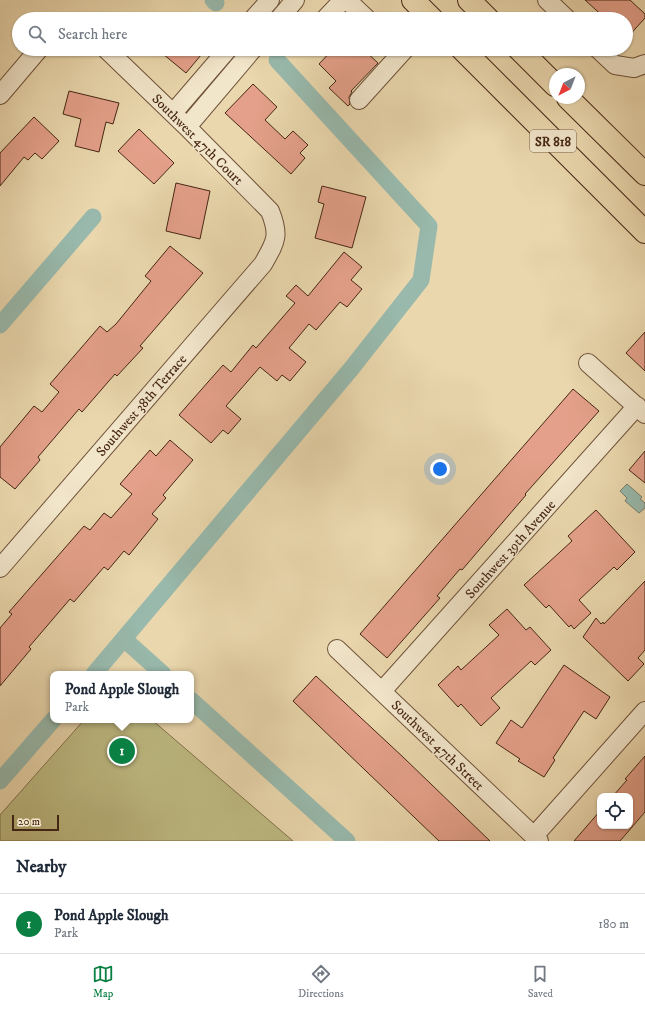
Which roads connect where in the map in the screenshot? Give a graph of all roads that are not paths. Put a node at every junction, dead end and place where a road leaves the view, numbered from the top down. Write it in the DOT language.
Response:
graph roads {
  1 [pos="270,0"];
  2 [pos="296,0"];
  3 [pos="343,0"];
  4 [pos="347,0"];
  5 [pos="413,0"];
  6 [pos="469,0"];
  7 [pos="547,0"];
  8 [pos="260,12"];
  9 [pos="285,12"];
  10 [pos="332,12"];
  11 [pos="360,12"];
  12 [pos="425,12"];
  13 [pos="481,12"];
  14 [pos="560,12"];
  15 [pos="33,56"];
  16 [pos="113,56"];
  17 [pos="222,56"];
  18 [pos="248,56"];
  19 [pos="397,56"];
  20 [pos="469,56"];
  21 [pos="526,56"];
  22 [pos="605,56"];
  23 [pos="640,66"];
  24 [pos="549,79"];
  25 [pos="0,95"];
  26 [pos="359,100"];
  27 [pos="574,104"];
  28 [pos="173,113"];
  29 [pos="187,126"];
  30 [pos="645,174"];
  31 [pos="645,232"];
  32 [pos="275,236"];
  33 [pos="588,363"];
  34 [pos="641,410"];
  35 [pos="0,568"];
  36 [pos="337,649"];
  37 [pos="382,691"];
  38 [pos="645,711"];
  39 [pos="537,839"];
  1 -- 8 [label="street"];
  2 -- 9 [label="street"];
  3 -- 10 [label="street"];
  4 -- 11 [label="street"];
  5 -- 12 [label="main road"];
  6 -- 13 [label="main road"];
  7 -- 14 [label="street"];
  15 -- 25 [label="street"];
  16 -- 28 [label="street, Southwest 47th Court"];
  17 -- 28 [label="street"];
  18 -- 29 [label="street"];
  19 -- 26 [label="street"];
  20 -- 31 [label="main road, SR 818"];
  21 -- 24 [label="main road"];
  22 -- 23 [label="street"];
  27 -- 30 [label="main road, SR 818"];
  28 -- 29 [label="street, Southwest 47th Court"];
  29 -- 32 [label="street, Southwest 47th Court"];
  32 -- 35 [label="street, Southwest 38th Terrace"];
  33 -- 34 [label="street"];
  34 -- 37 [label="street, Southwest 39th Avenue"];
  36 -- 37 [label="street, Southwest 47th Street"];
  37 -- 39 [label="street, Southwest 47th Street"];
  38 -- 39 [label="street"];
}
